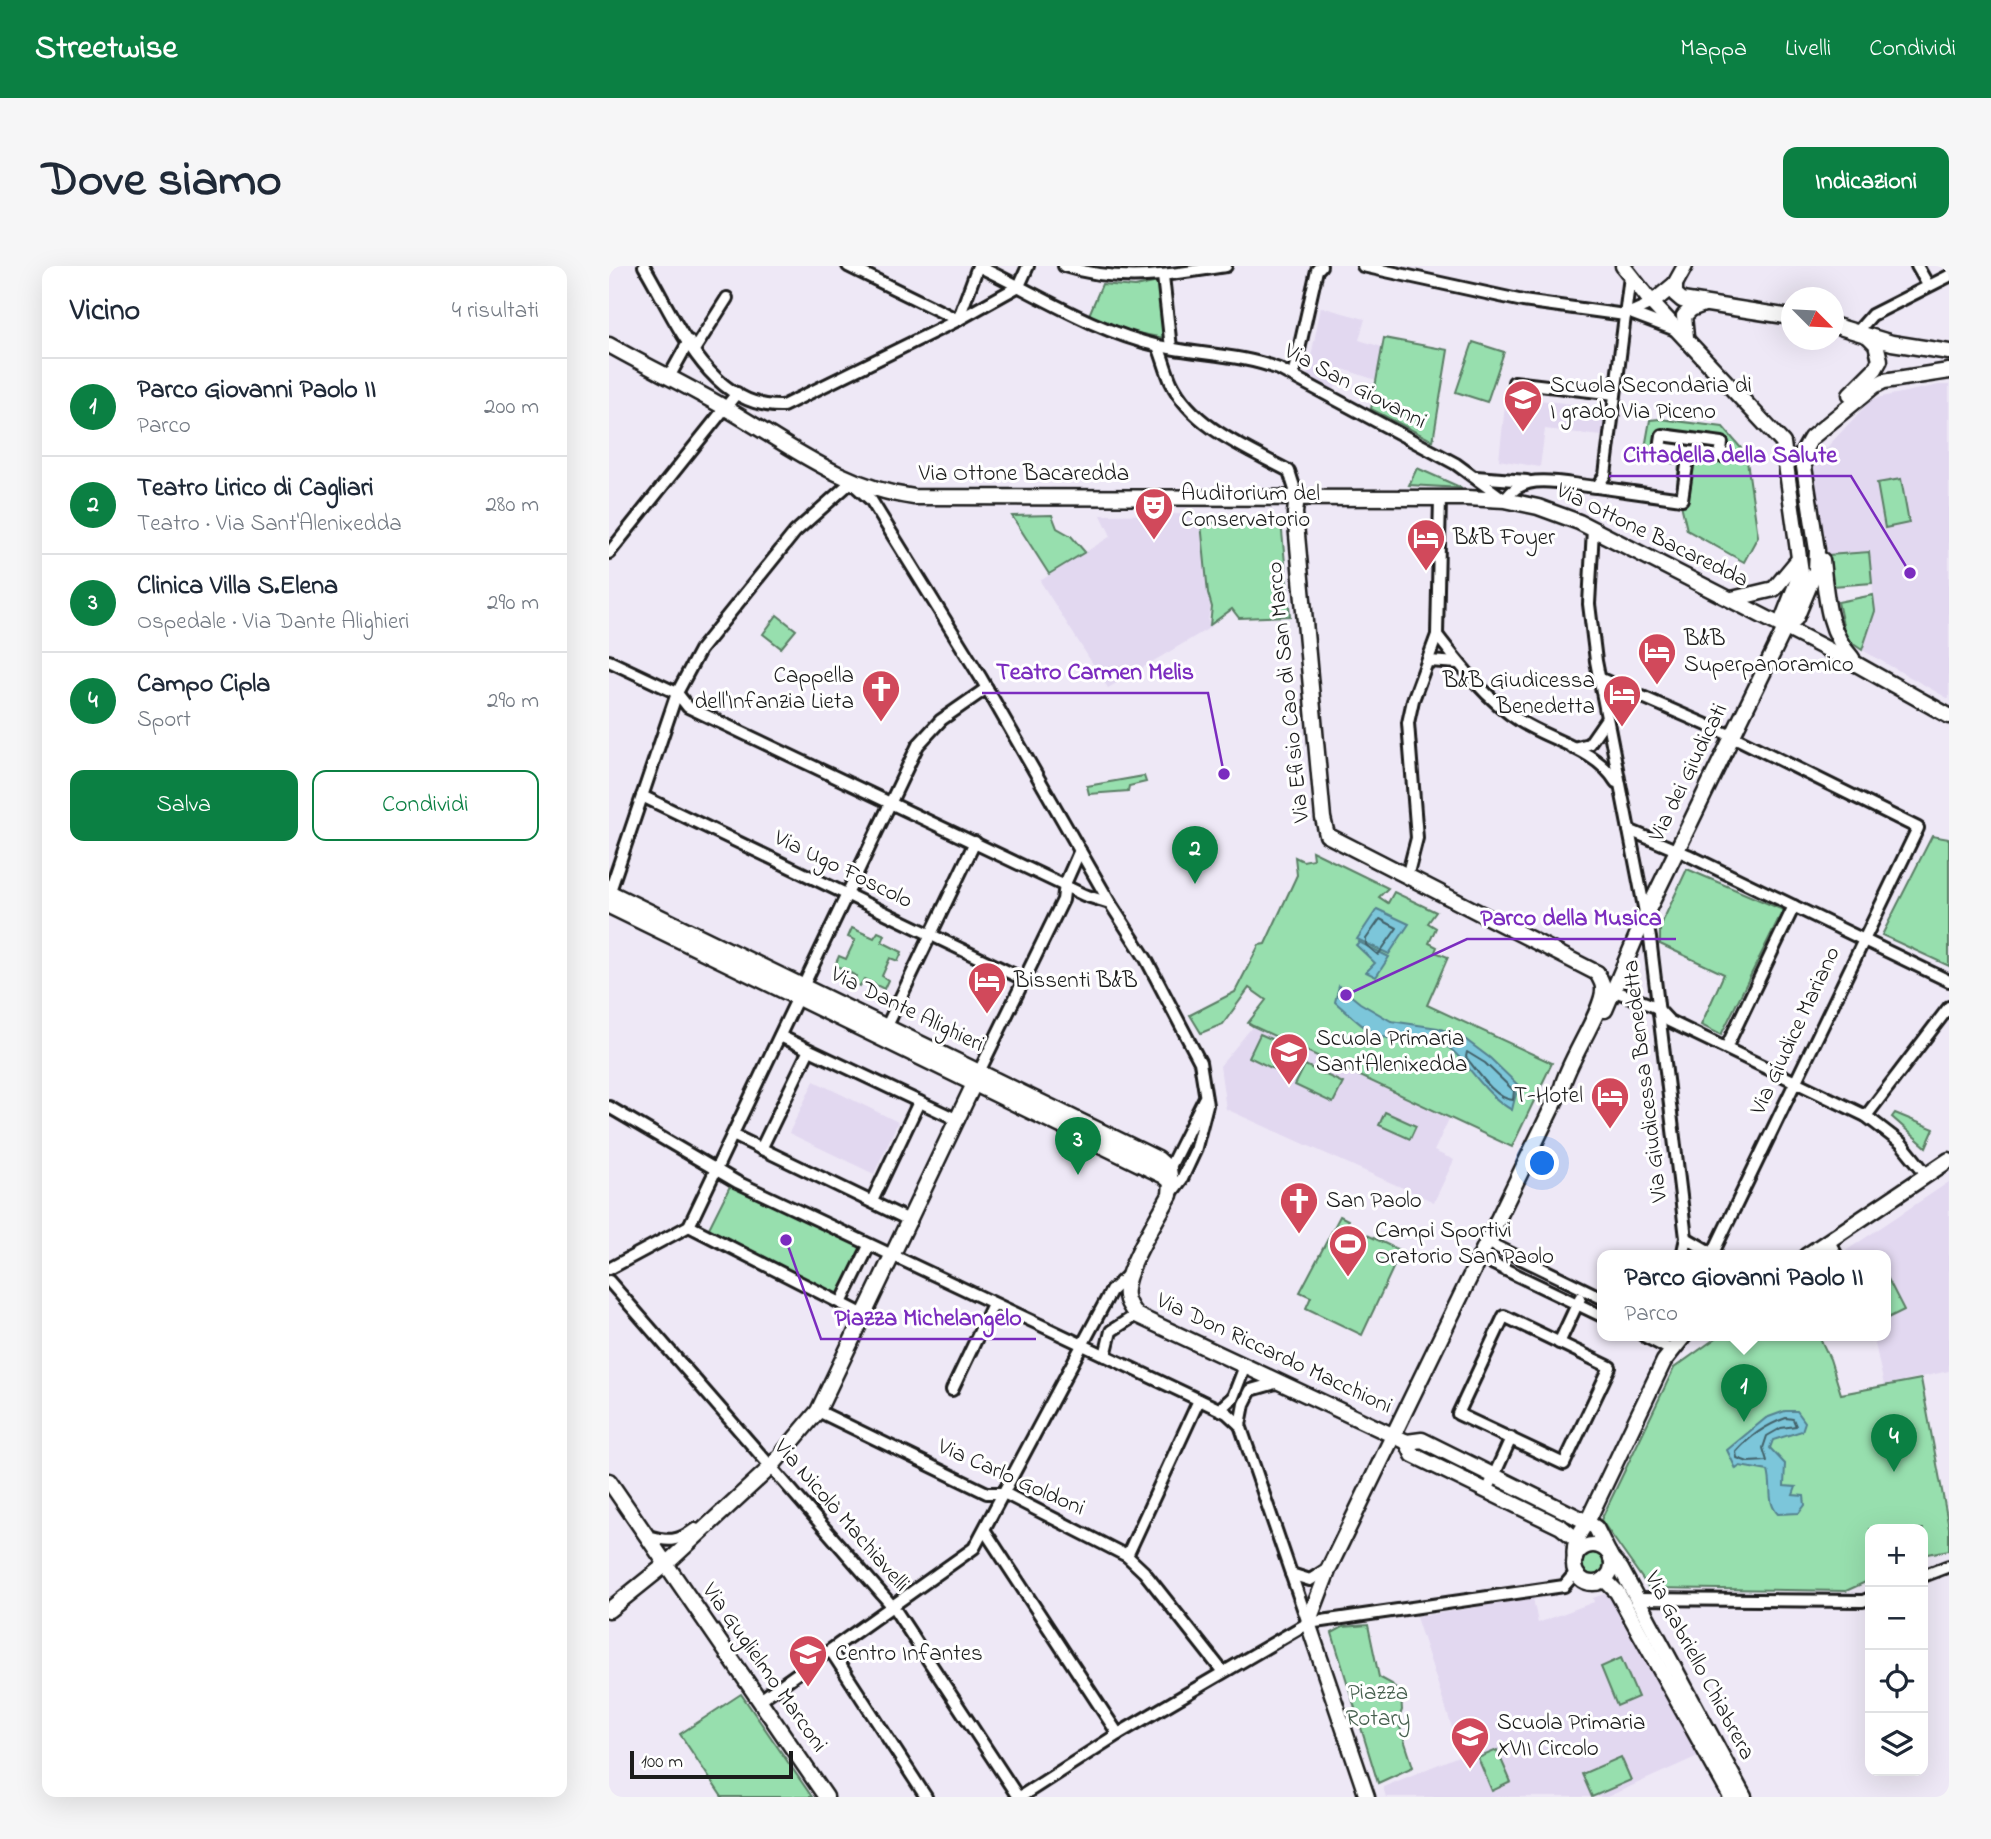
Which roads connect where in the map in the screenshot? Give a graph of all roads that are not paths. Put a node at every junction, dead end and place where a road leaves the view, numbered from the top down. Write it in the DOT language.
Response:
graph roads {
  1 [pos="644,266"];
  2 [pos="848,266"];
  3 [pos="978,266"];
  4 [pos="1028,266"];
  5 [pos="1064,266"];
  6 [pos="1226,266"];
  7 [pos="1363,266"];
  8 [pos="1685,266"];
  9 [pos="1917,266"];
  10 [pos="1317,267"];
  11 [pos="1627,271"];
  12 [pos="1163,276"];
  13 [pos="1949,276"];
  14 [pos="1928,285"];
  15 [pos="1019,286"];
  16 [pos="1675,289"];
  17 [pos="727,298"];
  18 [pos="1653,303"];
  19 [pos="1703,304"];
  20 [pos="1781,316"];
  21 [pos="1627,318"];
  22 [pos="958,320"];
  23 [pos="1844,328"];
  24 [pos="1861,332"];
  25 [pos="1686,337"];
  26 [pos="692,345"];
  27 [pos="609,346"];
  28 [pos="1159,346"];
  29 [pos="1171,348"];
  30 [pos="1949,352"];
  31 [pos="1949,371"];
  32 [pos="1293,376"];
  33 [pos="669,377"];
  34 [pos="1514,382"];
  35 [pos="737,393"];
  36 [pos="1615,394"];
  37 [pos="725,408"];
  38 [pos="1839,412"];
  39 [pos="1811,438"];
  40 [pos="1783,443"];
  41 [pos="1689,452"];
  42 [pos="1476,477"];
  43 [pos="1527,481"];
  44 [pos="851,482"];
  45 [pos="1597,488"];
  46 [pos="1440,498"];
  47 [pos="1297,499"];
  48 [pos="1505,500"];
  49 [pos="1593,529"];
  50 [pos="609,531"];
  51 [pos="619,539"];
  52 [pos="1817,550"];
  53 [pos="609,553"];
  54 [pos="1799,559"];
  55 [pos="1732,599"];
  56 [pos="1785,628"];
  57 [pos="1437,635"];
  58 [pos="609,661"];
  59 [pos="1429,662"];
  60 [pos="1458,663"];
  61 [pos="1858,665"];
  62 [pos="1599,678"];
  63 [pos="987,688"];
  64 [pos="677,693"];
  65 [pos="1949,716"];
  66 [pos="1607,718"];
  67 [pos="1732,736"];
  68 [pos="1573,748"];
  69 [pos="1618,785"];
  70 [pos="642,796"];
  71 [pos="890,801"];
  72 [pos="1629,830"];
  73 [pos="975,842"];
  74 [pos="1080,850"];
  75 [pos="1677,850"];
  76 [pos="1407,877"];
  77 [pos="1065,884"];
  78 [pos="609,892"];
  79 [pos="846,894"];
  80 [pos="1110,903"];
  81 [pos="609,906"];
  82 [pos="1794,906"];
  83 [pos="1646,914"];
  84 [pos="931,936"];
  85 [pos="1634,939"];
  86 [pos="1863,939"];
  87 [pos="1597,973"];
  88 [pos="1025,980"];
  89 [pos="1949,981"];
  90 [pos="800,991"];
  91 [pos="1615,991"];
  92 [pos="1656,1007"];
  93 [pos="1949,1007"];
  94 [pos="887,1026"];
  95 [pos="780,1036"];
  96 [pos="1726,1048"];
  97 [pos="809,1050"];
  98 [pos="979,1071"];
  99 [pos="1795,1082"];
  100 [pos="973,1086"];
  101 [pos="1562,1087"];
  102 [pos="1205,1097"];
  103 [pos="919,1102"];
  104 [pos="609,1107"];
  105 [pos="1866,1116"];
  106 [pos="958,1120"];
  107 [pos="733,1135"];
  108 [pos="761,1149"];
  109 [pos="1949,1160"];
  110 [pos="715,1171"];
  111 [pos="1927,1175"];
  112 [pos="1170,1182"];
  113 [pos="872,1201"];
  114 [pos="911,1221"];
  115 [pos="689,1226"];
  116 [pos="1686,1238"];
  117 [pos="1829,1241"];
  118 [pos="1487,1242"];
  119 [pos="869,1246"];
  120 [pos="1683,1250"];
  121 [pos="1706,1250"];
  122 [pos="1717,1250"];
  123 [pos="1815,1250"];
  124 [pos="1834,1250"];
  125 [pos="1479,1257"];
  126 [pos="893,1258"];
  127 [pos="609,1269"];
  128 [pos="1543,1269"];
  129 [pos="1129,1274"];
  130 [pos="609,1282"];
  131 [pos="1536,1284"];
  132 [pos="1584,1289"];
  133 [pos="1597,1296"];
  134 [pos="841,1303"];
  135 [pos="993,1304"];
  136 [pos="1577,1304"];
  137 [pos="1597,1314"];
  138 [pos="864,1315"];
  139 [pos="1136,1315"];
  140 [pos="1654,1341"];
  141 [pos="1678,1341"];
  142 [pos="1559,1343"];
  143 [pos="1083,1347"];
  144 [pos="1671,1349"];
  145 [pos="1105,1356"];
  146 [pos="1245,1366"];
  147 [pos="1281,1382"];
  148 [pos="952,1390"];
  149 [pos="1199,1400"];
  150 [pos="1220,1409"];
  151 [pos="818,1411"];
  152 [pos="1240,1425"];
  153 [pos="1393,1434"];
  154 [pos="1511,1438"];
  155 [pos="1408,1442"];
  156 [pos="771,1467"];
  157 [pos="1494,1475"];
  158 [pos="609,1481"];
  159 [pos="1487,1491"];
  160 [pos="1004,1493"];
  161 [pos="1587,1522"];
  162 [pos="705,1528"];
  163 [pos="985,1531"];
  164 [pos="648,1536"];
  165 [pos="1576,1539"];
  166 [pos="1610,1555"];
  167 [pos="1126,1556"];
  168 [pos="665,1565"];
  169 [pos="1576,1566"];
  170 [pos="1949,1566"];
  171 [pos="1329,1568"];
  172 [pos="1291,1574"];
  173 [pos="1928,1574"];
  174 [pos="1604,1579"];
  175 [pos="1636,1599"];
  176 [pos="1865,1600"];
  177 [pos="894,1608"];
  178 [pos="609,1610"];
  179 [pos="1308,1623"];
  180 [pos="831,1651"];
  181 [pos="1223,1672"];
  182 [pos="760,1700"];
  183 [pos="1118,1734"];
  184 [pos="826,1797"];
  185 [pos="926,1797"];
  186 [pos="1019,1797"];
  187 [pos="1367,1797"];
  188 [pos="1731,1797"];
  189 [pos="1744,1797"];
  1 -- 26 [label="street"];
  2 -- 22 [label="street"];
  3 -- 15 [label="street, Via San Giovanni"];
  3 -- 22 [label="street"];
  4 -- 15 [label="street"];
  5 -- 12 [label="street"];
  6 -- 12 [label="street"];
  7 -- 21 [label="street"];
  8 -- 16 [label="street"];
  9 -- 14 [label="street"];
  10 -- 32 [label="street"];
  11 -- 18 [label="street"];
  11 -- 21 [label="street"];
  12 -- 29 [label="street"];
  13 -- 14 [label="street"];
  14 -- 24 [label="street"];
  15 -- 22 [label="street"];
  15 -- 28 [label="street, Via San Giovanni"];
  16 -- 18 [label="street"];
  16 -- 19 [label="street"];
  17 -- 26 [label="street"];
  18 -- 21 [label="street"];
  18 -- 25 [label="street"];
  19 -- 20 [label="street"];
  19 -- 25 [label="street"];
  21 -- 25 [label="street"];
  21 -- 36 [label="street"];
  22 -- 35 [label="street"];
  23 -- 24 [label="street"];
  24 -- 30 [label="street"];
  24 -- 38 [label="street"];
  25 -- 40 [label="street"];
  26 -- 33 [label="street"];
  26 -- 35 [label="street"];
  27 -- 33 [label="street, Via Ottone Bacaredda"];
  28 -- 29 [label="street, Via San Giovanni"];
  28 -- 47 [label="street"];
  29 -- 32 [label="street, Via San Giovanni"];
  31 -- 38 [label="street"];
  32 -- 42 [label="street, Via San Giovanni"];
  33 -- 37 [label="street, Via Ottone Bacaredda"];
  34 -- 36 [label="street"];
  35 -- 37 [label="street"];
  36 -- 45 [label="street"];
  37 -- 44 [label="street, Via Ottone Bacaredda"];
  37 -- 51 [label="street"];
  38 -- 39 [label="street"];
  39 -- 40 [label="street"];
  39 -- 52 [label="street"];
  40 -- 54 [label="street"];
  41 -- 41 [label="street"];
  41 -- 45 [label="street"];
  42 -- 43 [label="street"];
  42 -- 48 [label="street, Via San Giovanni"];
  43 -- 45 [label="street"];
  43 -- 48 [label="street"];
  44 -- 47 [label="street, Via Ottone Bacaredda"];
  44 -- 63 [label="street"];
  44 -- 64 [label="street"];
  46 -- 47 [label="street, Via Ottone Bacaredda"];
  46 -- 48 [label="street, Via Ottone Bacaredda"];
  46 -- 57 [label="street"];
  47 -- 76 [label="street, Via Efisio Cao di San Marco"];
  48 -- 49 [label="street, Via Ottone Bacaredda"];
  49 -- 55 [label="street, Via Ottone Bacaredda"];
  49 -- 62 [label="street, Via Giudicessa Benedetta"];
  50 -- 51 [label="street"];
  51 -- 53 [label="street"];
  52 -- 56 [label="street"];
  52 -- 61 [label="street"];
  54 -- 55 [label="street"];
  54 -- 56 [label="street"];
  55 -- 56 [label="street, Via Ottone Bacaredda"];
  56 -- 61 [label="street, Via Ottone Bacaredda"];
  56 -- 67 [label="street, Via dei Giudicati"];
  57 -- 59 [label="street"];
  57 -- 60 [label="street"];
  58 -- 64 [label="street"];
  59 -- 60 [label="street"];
  59 -- 76 [label="street"];
  60 -- 68 [label="street"];
  61 -- 65 [label="street, Via Ottone Bacaredda"];
  62 -- 66 [label="street, Via Giudicessa Benedetta"];
  62 -- 67 [label="street"];
  63 -- 71 [label="street"];
  63 -- 74 [label="street"];
  64 -- 70 [label="street"];
  64 -- 71 [label="street"];
  66 -- 68 [label="street"];
  66 -- 69 [label="street, Via Giudicessa Benedetta"];
  67 -- 75 [label="street, Via dei Giudicati"];
  67 -- 86 [label="street, Via Giudice Mariano"];
  68 -- 69 [label="street"];
  69 -- 72 [label="street, Via Giudicessa Benedetta"];
  70 -- 78 [label="street"];
  70 -- 79 [label="street, Via Ugo Foscolo"];
  71 -- 73 [label="street"];
  71 -- 79 [label="street"];
  72 -- 75 [label="street"];
  72 -- 83 [label="street, Via Giudicessa Benedetta"];
  73 -- 77 [label="street"];
  73 -- 84 [label="street"];
  74 -- 77 [label="street"];
  74 -- 80 [label="street"];
  75 -- 82 [label="street"];
  75 -- 83 [label="street, Via dei Giudicati"];
  76 -- 87 [label="street"];
  77 -- 80 [label="street"];
  77 -- 88 [label="street"];
  78 -- 90 [label="street, Via Dante Alighieri"];
  79 -- 84 [label="street, Via Ugo Foscolo"];
  79 -- 90 [label="street"];
  80 -- 102 [label="street"];
  81 -- 90 [label="street, Via Dante Alighieri"];
  82 -- 86 [label="street"];
  82 -- 96 [label="street"];
  83 -- 85 [label="street, Via dei Giudicati"];
  83 -- 92 [label="street, Via Giudicessa Benedetta"];
  84 -- 88 [label="street, Via Ugo Foscolo"];
  84 -- 94 [label="street"];
  85 -- 87 [label="street, Via dei Giudicati"];
  85 -- 91 [label="street, Via dei Giudicati"];
  86 -- 89 [label="street"];
  86 -- 99 [label="street, Via Giudice Mariano"];
  87 -- 101 [label="street, Via dei Giudicati"];
  88 -- 98 [label="street"];
  90 -- 94 [label="street, Via Dante Alighieri"];
  90 -- 95 [label="street"];
  90 -- 100 [label="street, Via Dante Alighieri"];
  91 -- 92 [label="street"];
  91 -- 101 [label="street, Via dei Giudicati"];
  92 -- 96 [label="street"];
  92 -- 116 [label="street, Via Giudicessa Benedetta"];
  93 -- 105 [label="street"];
  94 -- 98 [label="street, Via Dante Alighieri"];
  95 -- 97 [label="street"];
  95 -- 107 [label="street"];
  96 -- 99 [label="street"];
  97 -- 103 [label="street"];
  97 -- 108 [label="street"];
  98 -- 100 [label="street"];
  98 -- 112 [label="street, Via Dante Alighieri"];
  99 -- 105 [label="street"];
  99 -- 122 [label="street, Via Giudice Mariano"];
  100 -- 106 [label="street"];
  100 -- 112 [label="street, Via Dante Alighieri"];
  101 -- 118 [label="street, Via dei Giudicati"];
  102 -- 112 [label="street"];
  102 -- 112 [label="street"];
  103 -- 106 [label="street"];
  103 -- 113 [label="street"];
  104 -- 110 [label="street"];
  105 -- 111 [label="street"];
  106 -- 114 [label="street"];
  107 -- 108 [label="street"];
  107 -- 110 [label="street"];
  108 -- 113 [label="street"];
  109 -- 111 [label="street"];
  110 -- 115 [label="street"];
  110 -- 119 [label="street"];
  111 -- 117 [label="street"];
  112 -- 129 [label="street"];
  113 -- 114 [label="street"];
  114 -- 126 [label="street"];
  115 -- 127 [label="street"];
  115 -- 134 [label="street"];
  116 -- 120 [label="street, Via Giudicessa Benedetta"];
  116 -- 121 [label="street"];
  117 -- 123 [label="street"];
  117 -- 124 [label="street"];
  118 -- 125 [label="street, Via dei Giudicati"];
  118 -- 128 [label="street"];
  119 -- 126 [label="street"];
  119 -- 134 [label="street"];
  125 -- 131 [label="street"];
  125 -- 153 [label="street, Via dei Giudicati"];
  126 -- 135 [label="street"];
  126 -- 138 [label="street"];
  128 -- 131 [label="street"];
  128 -- 132 [label="street"];
  129 -- 139 [label="street"];
  129 -- 143 [label="street"];
  130 -- 156 [label="street, Via Nicolò Machiavelli"];
  131 -- 136 [label="street"];
  132 -- 133 [label="street"];
  132 -- 136 [label="street"];
  134 -- 138 [label="street"];
  135 -- 143 [label="street"];
  135 -- 148 [label="street"];
  136 -- 137 [label="street"];
  136 -- 142 [label="street"];
  138 -- 151 [label="street"];
  139 -- 145 [label="street"];
  139 -- 146 [label="street, Via Don Riccardo Macchioni"];
  140 -- 144 [label="street"];
  141 -- 144 [label="street"];
  142 -- 154 [label="street"];
  142 -- 154 [label="street"];
  143 -- 145 [label="street"];
  143 -- 160 [label="street"];
  144 -- 161 [label="street"];
  145 -- 149 [label="street"];
  146 -- 147 [label="street, Via Don Riccardo Macchioni"];
  146 -- 150 [label="street"];
  147 -- 152 [label="street"];
  147 -- 153 [label="street, Via Don Riccardo Macchioni"];
  149 -- 150 [label="street"];
  149 -- 167 [label="street"];
  150 -- 152 [label="street"];
  151 -- 156 [label="street"];
  151 -- 160 [label="street, Via Carlo Goldoni"];
  152 -- 172 [label="street"];
  153 -- 155 [label="street, Via Don Riccardo Macchioni"];
  153 -- 171 [label="street, Via dei Giudicati"];
  154 -- 157 [label="street"];
  155 -- 157 [label="street"];
  155 -- 159 [label="street"];
  156 -- 162 [label="street"];
  156 -- 177 [label="street, Via Nicolò Machiavelli"];
  157 -- 159 [label="street"];
  157 -- 161 [label="street"];
  158 -- 164 [label="street, Via Guglielmo Marconi"];
  159 -- 165 [label="street"];
  160 -- 163 [label="street"];
  160 -- 167 [label="street, Via Carlo Goldoni"];
  161 -- 165 [label="street"];
  161 -- 166 [label="street, Via Gabriello Chiabrera"];
  162 -- 164 [label="street"];
  162 -- 168 [label="street"];
  163 -- 177 [label="street"];
  163 -- 183 [label="street"];
  164 -- 168 [label="street, Via Guglielmo Marconi"];
  165 -- 169 [label="street"];
  166 -- 169 [label="street"];
  166 -- 174 [label="street"];
  166 -- 175 [label="street, Via Gabriello Chiabrera"];
  167 -- 181 [label="street, Via Carlo Goldoni"];
  168 -- 178 [label="street"];
  168 -- 182 [label="street, Via Guglielmo Marconi"];
  169 -- 174 [label="street"];
  169 -- 179 [label="street"];
  170 -- 173 [label="street"];
  171 -- 172 [label="street"];
  171 -- 179 [label="street, Via dei Giudicati"];
  172 -- 179 [label="street"];
  174 -- 188 [label="street, Via Gabriello Chiabrera"];
  175 -- 176 [label="street"];
  175 -- 189 [label="street, Via Gabriello Chiabrera"];
  177 -- 180 [label="street"];
  177 -- 186 [label="street, Via Nicolò Machiavelli"];
  179 -- 181 [label="street"];
  179 -- 187 [label="street"];
  180 -- 182 [label="street"];
  180 -- 185 [label="street"];
  181 -- 183 [label="street"];
  182 -- 184 [label="street, Via Guglielmo Marconi"];
  183 -- 186 [label="street"];
}
